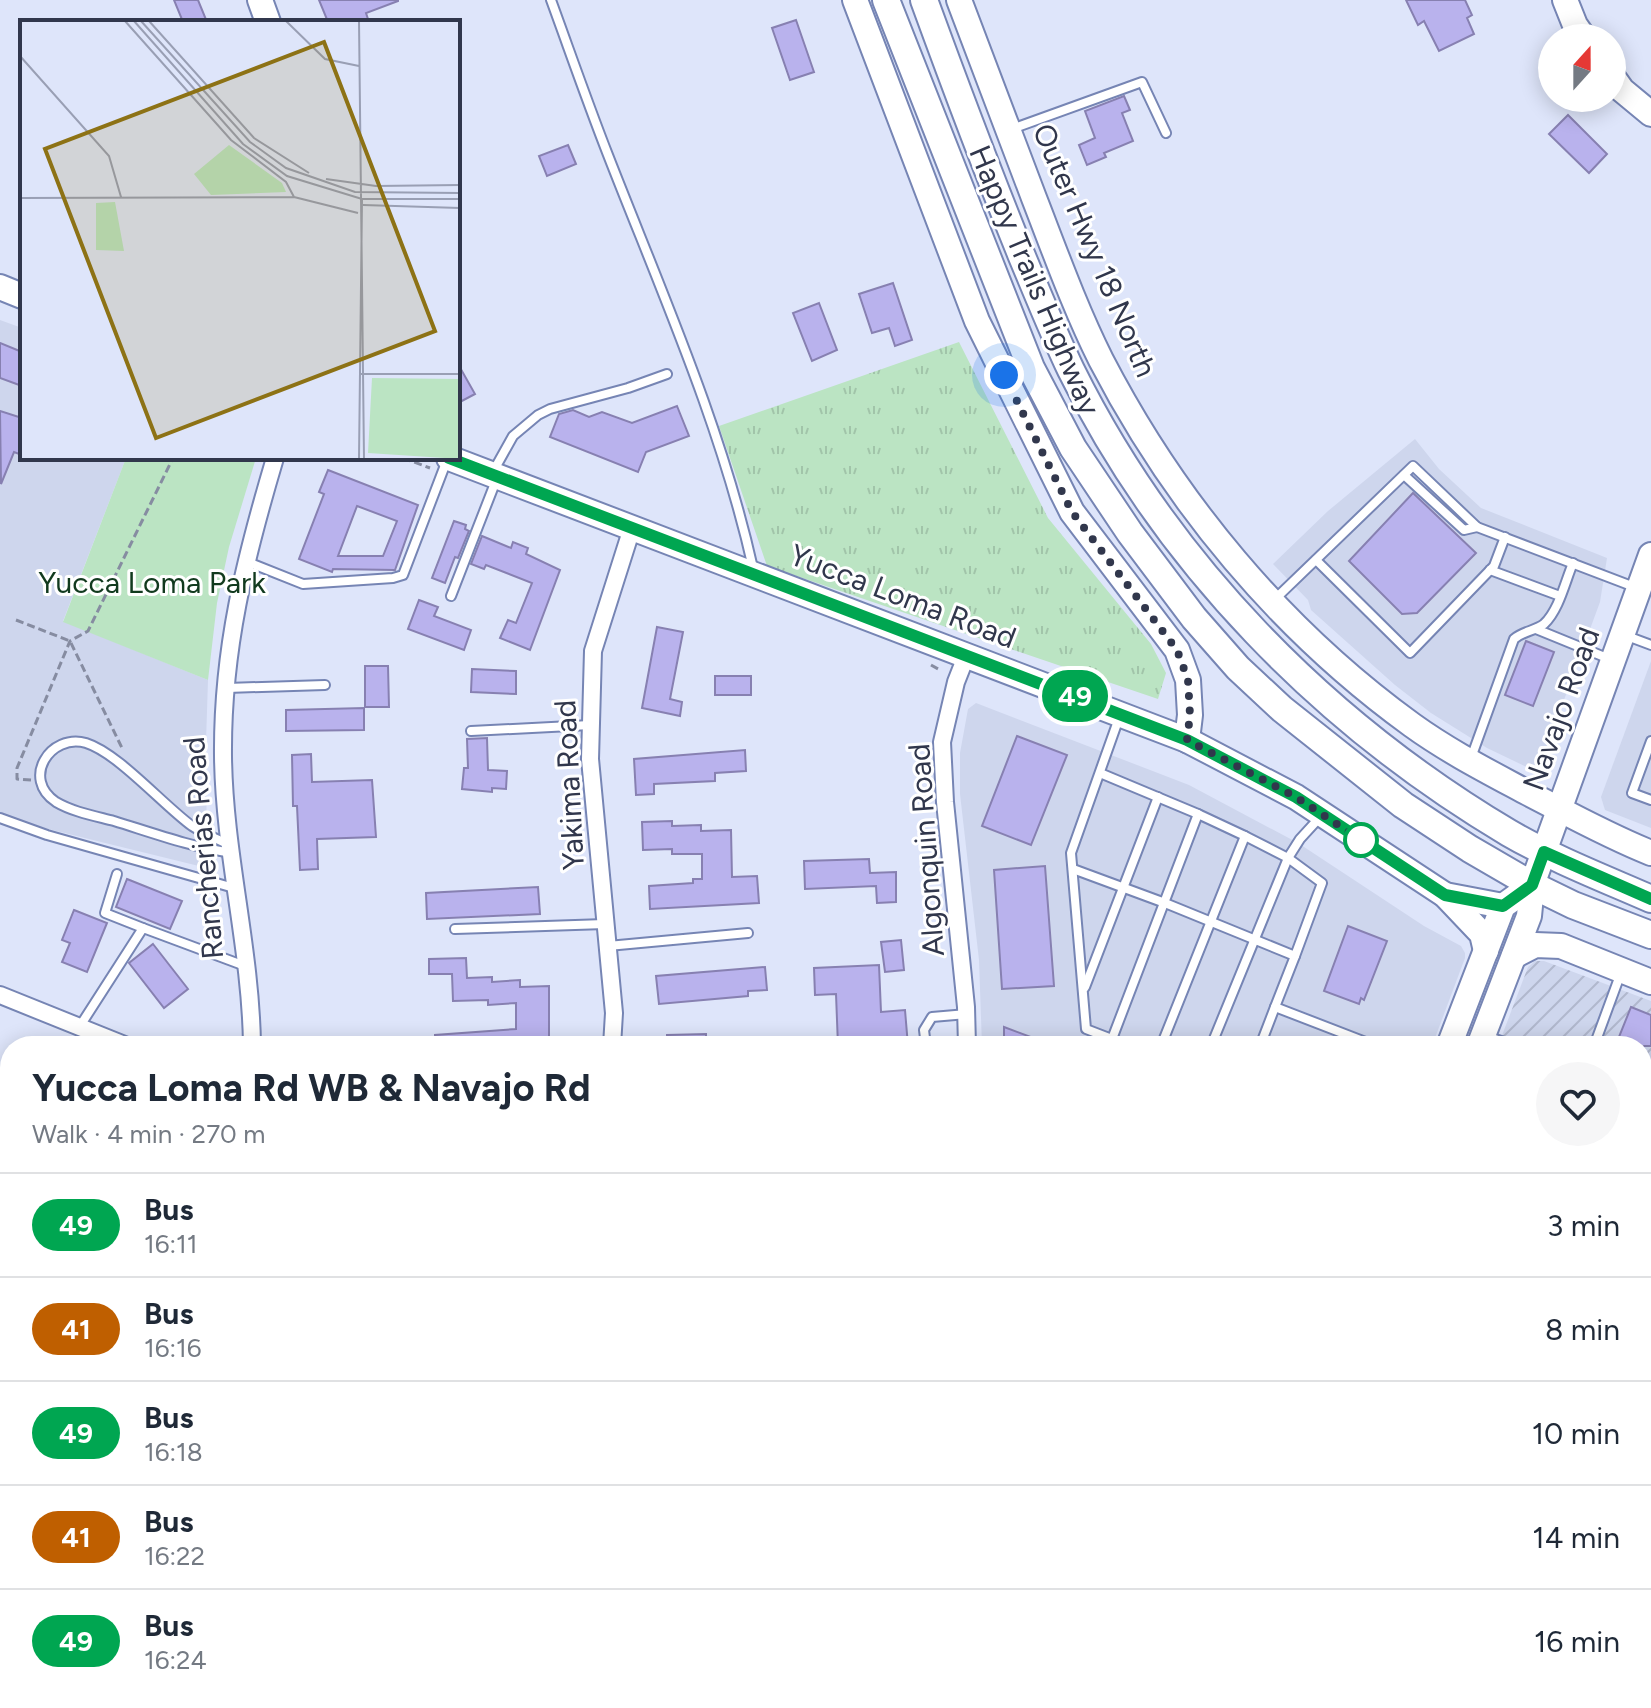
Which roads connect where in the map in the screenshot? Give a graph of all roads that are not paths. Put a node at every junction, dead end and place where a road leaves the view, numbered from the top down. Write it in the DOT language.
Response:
graph roads {
  1 [pos="260,0"];
  2 [pos="551,0"];
  3 [pos="855,0"];
  4 [pos="886,0"];
  5 [pos="924,0"];
  6 [pos="959,0"];
  7 [pos="1565,0"];
  8 [pos="267,20"];
  9 [pos="1575,24"];
  10 [pos="1626,93"];
  11 [pos="1651,114"];
  12 [pos="1009,130"];
  13 [pos="1166,133"];
  14 [pos="0,287"];
  15 [pos="20,295"];
  16 [pos="667,374"];
  17 [pos="274,460"];
  18 [pos="447,460"];
  19 [pos="454,460"];
  20 [pos="495,475"];
  21 [pos="632,528"];
  22 [pos="1505,537"];
  23 [pos="1651,555"];
  24 [pos="1316,560"];
  25 [pos="245,561"];
  26 [pos="1573,563"];
  27 [pos="1490,570"];
  28 [pos="754,574"];
  29 [pos="1639,588"];
  30 [pos="451,596"];
  31 [pos="1560,596"];
  32 [pos="1272,602"];
  33 [pos="1535,629"];
  34 [pos="1622,635"];
  35 [pos="1651,645"];
  36 [pos="967,654"];
  37 [pos="1613,660"];
  38 [pos="325,685"];
  39 [pos="227,688"];
  40 [pos="1121,714"];
  41 [pos="591,725"];
  42 [pos="471,731"];
  43 [pos="1187,740"];
  44 [pos="1651,741"];
  45 [pos="1469,762"];
  46 [pos="1100,773"];
  47 [pos="1158,797"];
  48 [pos="1651,800"];
  49 [pos="1558,810"];
  50 [pos="1198,814"];
  51 [pos="1323,815"];
  52 [pos="0,818"];
  53 [pos="1245,836"];
  54 [pos="231,849"];
  55 [pos="1544,852"];
  56 [pos="1651,853"];
  57 [pos="1288,858"];
  58 [pos="1073,869"];
  59 [pos="117,874"];
  60 [pos="1532,885"];
  61 [pos="1124,888"];
  62 [pos="235,889"];
  63 [pos="1445,895"];
  64 [pos="1651,899"];
  65 [pos="1165,903"];
  66 [pos="1503,906"];
  67 [pos="1529,916"];
  68 [pos="1212,922"];
  69 [pos="605,924"];
  70 [pos="143,928"];
  71 [pos="455,929"];
  72 [pos="748,933"];
  73 [pos="1651,935"];
  74 [pos="1254,939"];
  75 [pos="608,946"];
  76 [pos="1561,946"];
  77 [pos="1486,951"];
  78 [pos="1295,956"];
  79 [pos="1514,956"];
  80 [pos="245,966"];
  81 [pos="1619,978"];
  82 [pos="1651,982"];
  83 [pos="1083,991"];
  84 [pos="0,995"];
  85 [pos="1275,1007"];
  86 [pos="967,1014"];
  87 [pos="80,1027"];
  88 [pos="102,1036"];
  89 [pos="251,1036"];
  90 [pos="613,1036"];
  91 [pos="925,1036"];
  92 [pos="967,1036"];
  93 [pos="1104,1036"];
  94 [pos="1113,1036"];
  95 [pos="1165,1036"];
  96 [pos="1215,1036"];
  97 [pos="1264,1036"];
  98 [pos="1350,1036"];
  99 [pos="1453,1036"];
  100 [pos="1483,1036"];
  101 [pos="1598,1036"];
  1 -- 8 [label="street"];
  2 -- 28 [label="lane"];
  3 -- 43 [label="street"];
  4 -- 60 [label="main road, Happy Trails Highway"];
  5 -- 55 [label="main road, Happy Trails Highway"];
  6 -- 12 [label="street, Outer Hwy 18 North"];
  7 -- 9 [label="street"];
  10 -- 11 [label="street"];
  12 -- 13 [label="lane"];
  12 -- 32 [label="street, Outer Hwy 18 North"];
  14 -- 15 [label="street"];
  16 -- 20 [label="lane"];
  17 -- 25 [label="street, Rancherias Road"];
  18 -- 25 [label="lane"];
  19 -- 20 [label="street, Yucca Loma Road"];
  20 -- 21 [label="street, Yucca Loma Road"];
  20 -- 30 [label="lane"];
  21 -- 28 [label="street, Yucca Loma Road"];
  21 -- 41 [label="street, Yakima Road"];
  22 -- 24 [label="lane"];
  22 -- 26 [label="lane"];
  22 -- 27 [label="lane"];
  23 -- 29 [label="street, Navajo Road"];
  24 -- 27 [label="lane"];
  24 -- 32 [label="lane"];
  25 -- 39 [label="street, Rancherias Road"];
  26 -- 29 [label="lane"];
  26 -- 31 [label="lane"];
  27 -- 31 [label="lane"];
  28 -- 36 [label="street, Yucca Loma Road"];
  29 -- 34 [label="street, Navajo Road"];
  31 -- 33 [label="lane"];
  32 -- 45 [label="street, Outer Hwy 18 North"];
  33 -- 37 [label="lane"];
  33 -- 45 [label="lane"];
  34 -- 35 [label="lane"];
  34 -- 37 [label="street, Navajo Road"];
  36 -- 40 [label="street, Yucca Loma Road"];
  36 -- 86 [label="street, Algonquin Road"];
  37 -- 49 [label="street, Navajo Road"];
  38 -- 39 [label="lane"];
  39 -- 54 [label="street, Rancherias Road"];
  40 -- 43 [label="street, Yucca Loma Road"];
  40 -- 46 [label="lane"];
  41 -- 42 [label="lane"];
  41 -- 69 [label="street, Yakima Road"];
  43 -- 51 [label="street, Yucca Loma Road"];
  44 -- 48 [label="lane"];
  45 -- 49 [label="street, Outer Hwy 18 North"];
  46 -- 47 [label="lane"];
  46 -- 58 [label="lane"];
  47 -- 50 [label="lane"];
  47 -- 61 [label="lane"];
  49 -- 55 [label="street, Navajo Road"];
  49 -- 56 [label="street, Outer Hwy 18 North"];
  50 -- 53 [label="lane"];
  50 -- 65 [label="lane"];
  51 -- 57 [label="lane"];
  51 -- 63 [label="street, Yucca Loma Road"];
  52 -- 62 [label="lane"];
  53 -- 57 [label="lane"];
  53 -- 68 [label="lane"];
  54 -- 54 [label="lane"];
  54 -- 62 [label="street, Rancherias Road"];
  55 -- 60 [label="street, Navajo Road"];
  55 -- 64 [label="main road, Happy Trails Highway"];
  57 -- 74 [label="lane"];
  57 -- 78 [label="lane"];
  58 -- 61 [label="lane"];
  58 -- 83 [label="lane"];
  59 -- 70 [label="lane"];
  60 -- 66 [label="street"];
  60 -- 67 [label="street, Navajo Road"];
  60 -- 73 [label="main road, Happy Trails Highway"];
  61 -- 65 [label="lane"];
  61 -- 83 [label="lane"];
  62 -- 80 [label="street, Rancherias Road"];
  63 -- 66 [label="street"];
  63 -- 77 [label="street"];
  65 -- 68 [label="lane"];
  65 -- 94 [label="lane"];
  66 -- 77 [label="street"];
  67 -- 76 [label="street"];
  67 -- 79 [label="street, Navajo Road"];
  68 -- 74 [label="lane"];
  68 -- 95 [label="lane"];
  69 -- 71 [label="lane"];
  69 -- 75 [label="street, Yakima Road"];
  70 -- 80 [label="lane"];
  70 -- 87 [label="lane"];
  72 -- 75 [label="lane"];
  74 -- 78 [label="lane"];
  74 -- 96 [label="lane"];
  75 -- 90 [label="street, Yakima Road"];
  76 -- 79 [label="street"];
  76 -- 82 [label="street"];
  77 -- 99 [label="street"];
  78 -- 85 [label="lane"];
  79 -- 100 [label="street, Navajo Road"];
  80 -- 89 [label="street, Rancherias Road"];
  81 -- 101 [label="lane"];
  83 -- 93 [label="lane"];
  84 -- 87 [label="street"];
  85 -- 97 [label="lane"];
  85 -- 98 [label="lane"];
  86 -- 91 [label="lane"];
  86 -- 92 [label="street, Algonquin Road"];
  87 -- 88 [label="street"];
}
